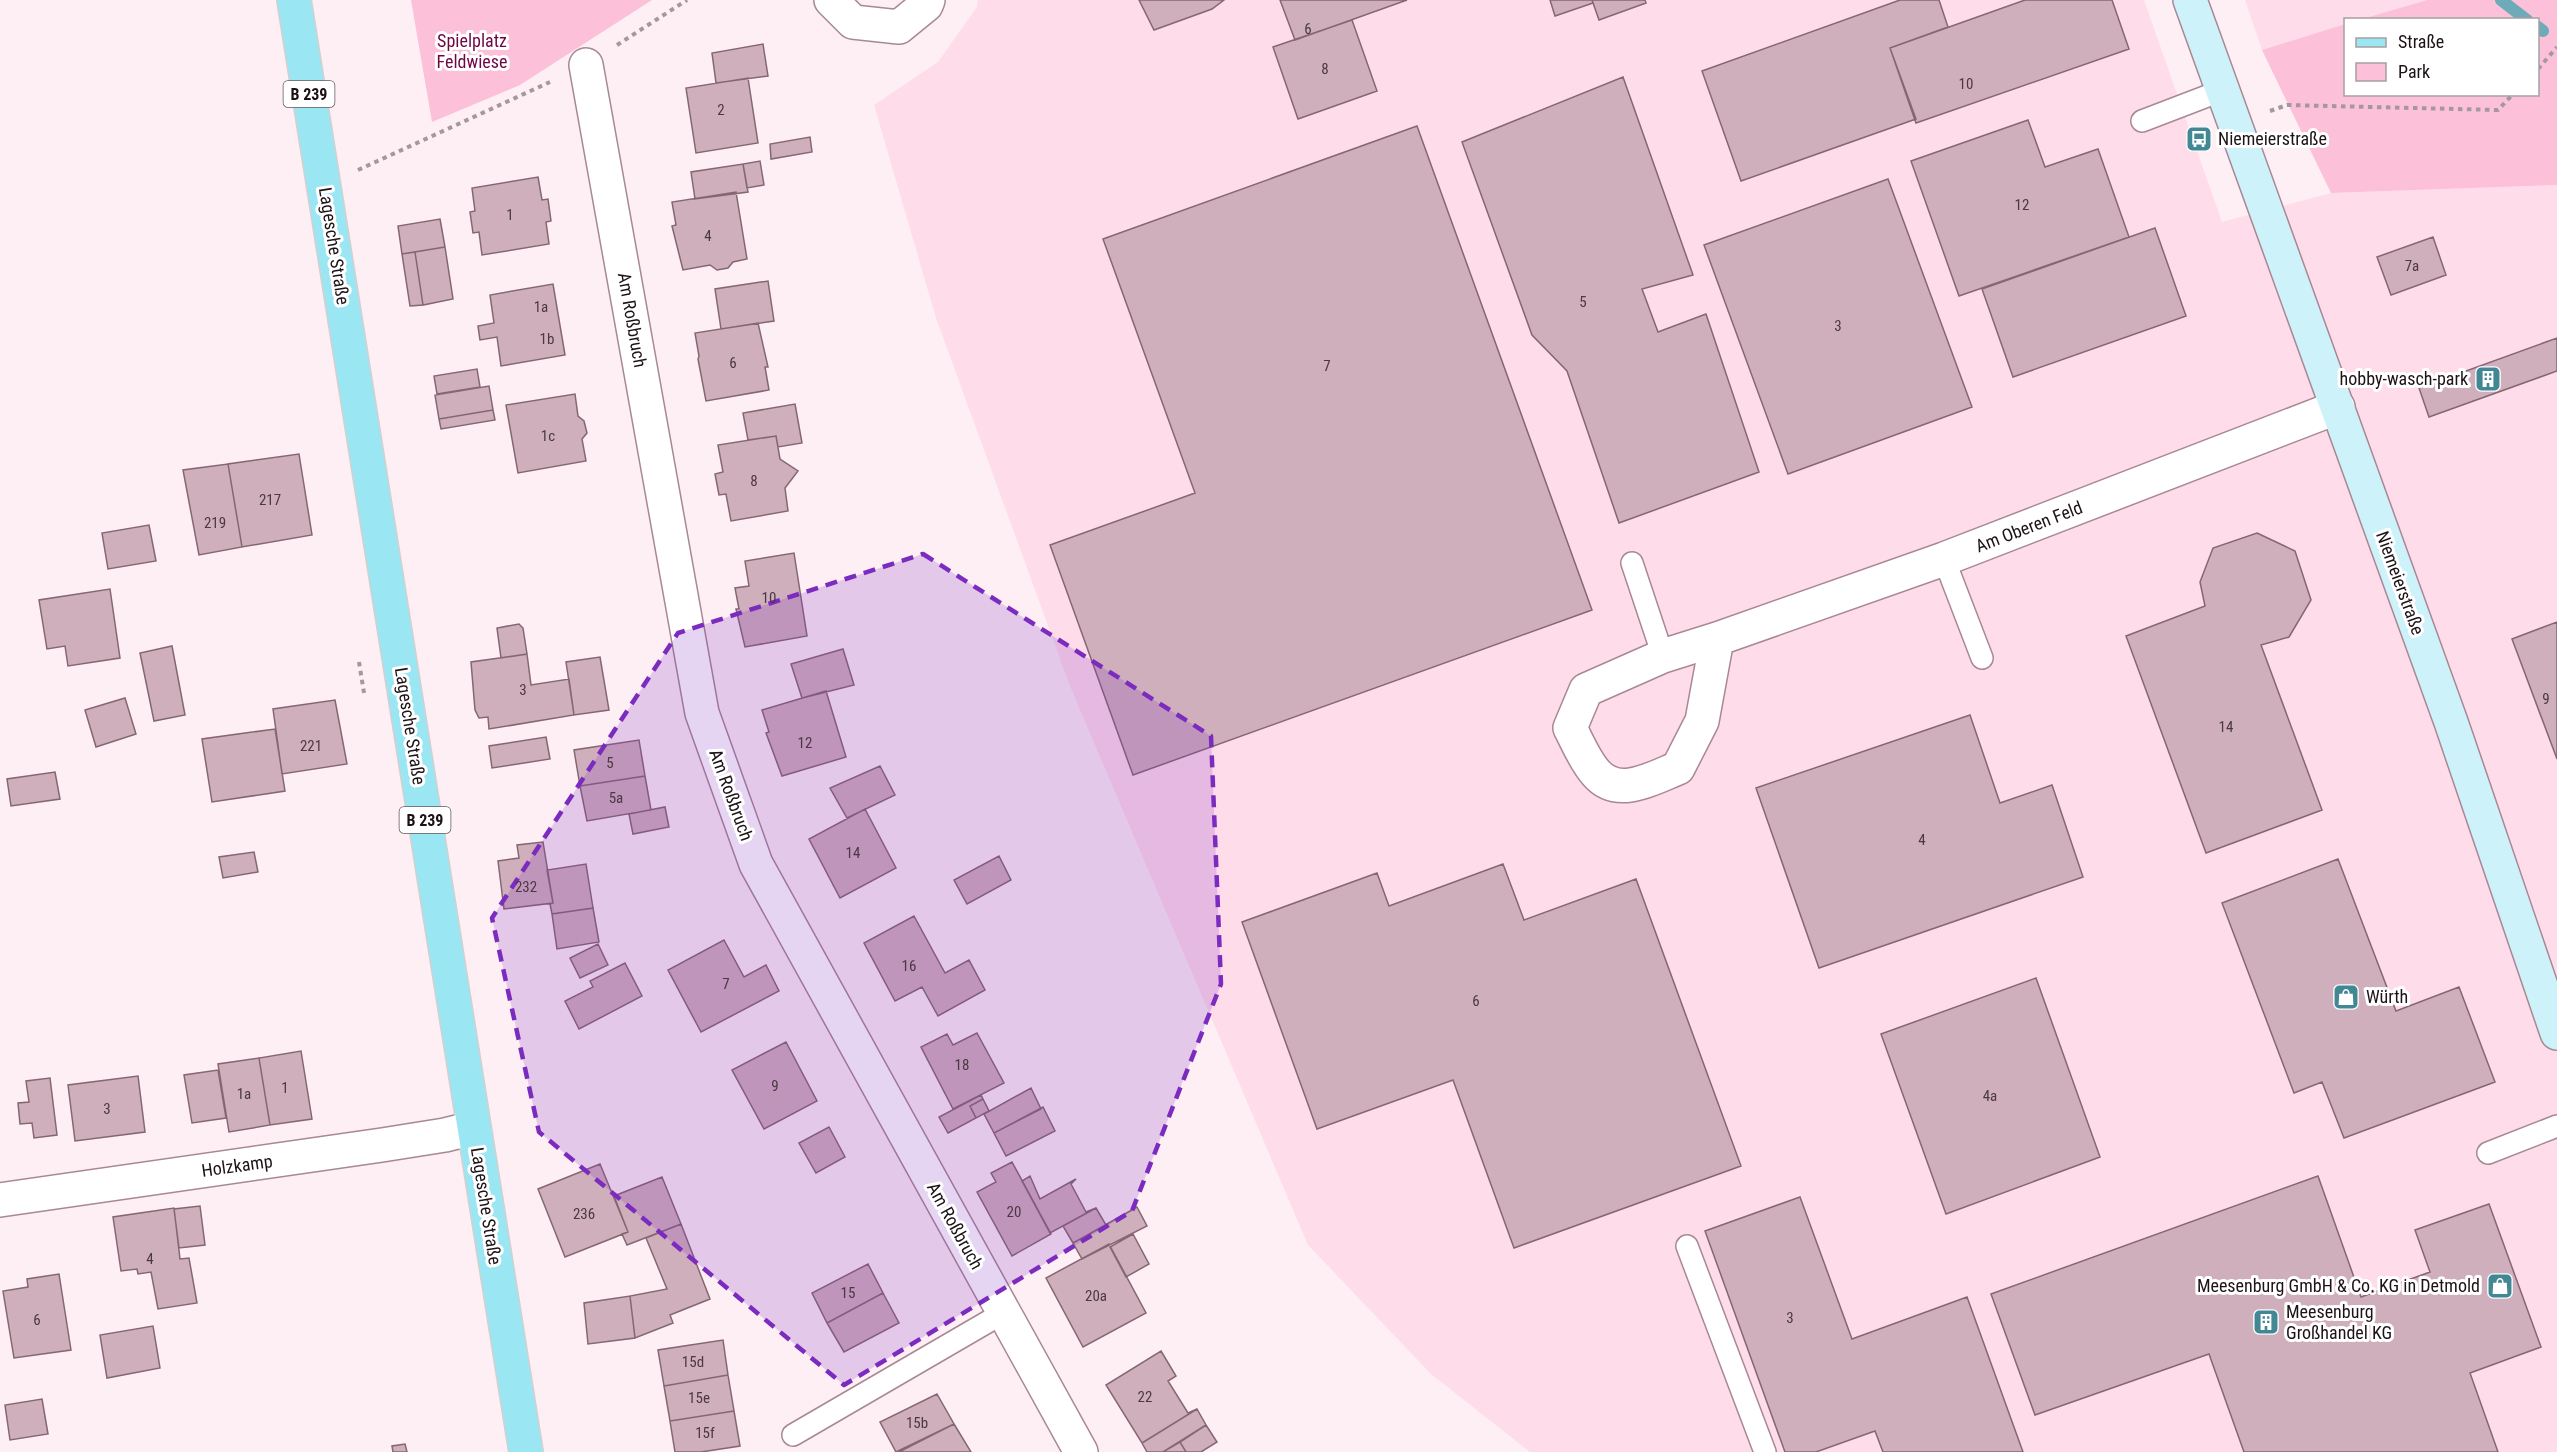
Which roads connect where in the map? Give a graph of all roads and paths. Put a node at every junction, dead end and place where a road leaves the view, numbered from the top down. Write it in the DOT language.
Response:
graph roads {
  1 [pos="294,0"];
  2 [pos="687,0"];
  3 [pos="831,0"];
  4 [pos="928,0"];
  5 [pos="2190,0"];
  6 [pos="2557,46"];
  7 [pos="586,65"];
  8 [pos="2539,68"];
  9 [pos="2223,90"];
  10 [pos="2511,96"];
  11 [pos="2142,121"];
  12 [pos="2235,123"];
  13 [pos="325,188"];
  14 [pos="2338,407"];
  15 [pos="1944,559"];
  16 [pos="1632,563"];
  17 [pos="1717,639"];
  18 [pos="1663,656"];
  19 [pos="1982,658"];
  20 [pos="2552,1000"];
  21 [pos="2557,1033"];
  22 [pos="2557,1126"];
  23 [pos="473,1128"];
  24 [pos="2488,1153"];
  25 [pos="0,1200"];
  26 [pos="1687,1246"];
  27 [pos="1003,1313"];
  28 [pos="793,1435"];
  29 [pos="526,1452"];
  30 [pos="1081,1452"];
  31 [pos="1765,1452"];
  1 -- 13 [label="main road, Lagesche Straße / B 239"];
  2 -- 7 [label="path"];
  3 -- 4 [label="street"];
  5 -- 9 [label="street, Niemeierstraße"];
  6 -- 8 [label="path"];
  7 -- 13 [label="path"];
  7 -- 27 [label="street, Am Roßbruch"];
  9 -- 11 [label="lane"];
  9 -- 12 [label="street, Niemeierstraße"];
  10 -- 12 [label="path"];
  12 -- 14 [label="street, Niemeierstraße"];
  13 -- 23 [label="main road, Lagesche Straße / B 239"];
  14 -- 15 [label="street, Am Oberen Feld"];
  14 -- 20 [label="street, Niemeierstraße"];
  15 -- 17 [label="street, Am Oberen Feld"];
  15 -- 19 [label="lane"];
  16 -- 18 [label="lane"];
  17 -- 18 [label="street, Am Oberen Feld"];
  17 -- 18 [label="street, Am Oberen Feld"];
  20 -- 21 [label="street, Niemeierstraße"];
  22 -- 24 [label="lane"];
  23 -- 25 [label="street, Holzkamp"];
  23 -- 29 [label="main road, Lagesche Straße / B 239"];
  26 -- 31 [label="lane"];
  27 -- 28 [label="lane"];
  27 -- 30 [label="street, Am Roßbruch"];
}
